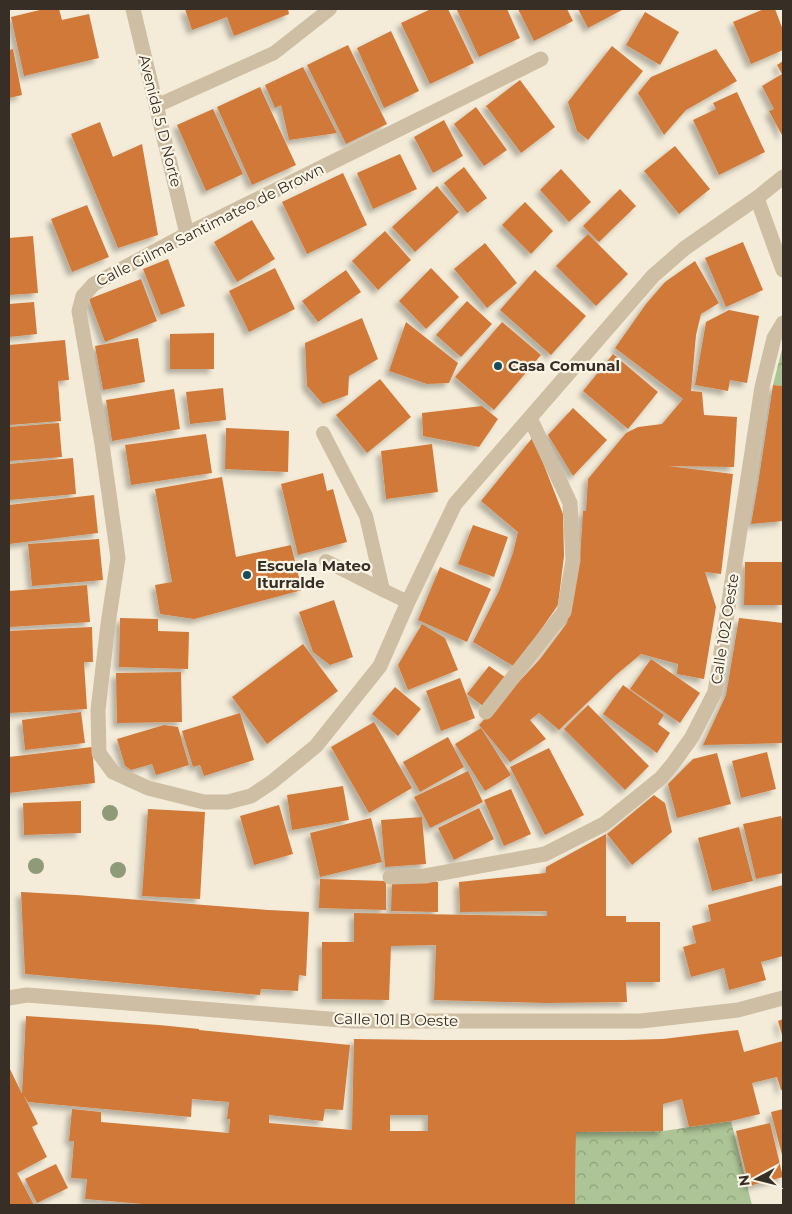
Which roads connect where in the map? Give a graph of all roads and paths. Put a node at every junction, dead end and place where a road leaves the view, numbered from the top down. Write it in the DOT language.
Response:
graph roads {
  1 [pos="133,9"];
  2 [pos="330,9"];
  3 [pos="541,59"];
  4 [pos="156,106"];
  5 [pos="783,177"];
  6 [pos="757,198"];
  7 [pos="187,234"];
  8 [pos="783,270"];
  9 [pos="783,323"];
  10 [pos="530,418"];
  11 [pos="323,433"];
  12 [pos="326,561"];
  13 [pos="383,590"];
  14 [pos="408,602"];
  15 [pos="486,712"];
  16 [pos="390,877"];
  17 [pos="9,998"];
  18 [pos="783,998"];
  1 -- 4 [label="street, Avenida 5 D Norte"];
  2 -- 4 [label="lane"];
  3 -- 7 [label="street, Calle Gilma Santimateo de Brown"];
  4 -- 7 [label="street, Avenida 5 D Norte"];
  5 -- 6 [label="street"];
  6 -- 8 [label="street"];
  6 -- 10 [label="street, Calle Gilma Santimateo de Brown"];
  7 -- 14 [label="street, Calle Gilma Santimateo de Brown"];
  9 -- 16 [label="street, Calle 102 Oeste"];
  10 -- 14 [label="street, Calle Gilma Santimateo de Brown"];
  10 -- 15 [label="street"];
  11 -- 13 [label="lane"];
  12 -- 13 [label="lane"];
  13 -- 14 [label="lane"];
  17 -- 18 [label="street, Calle 101 B Oeste"];
}
